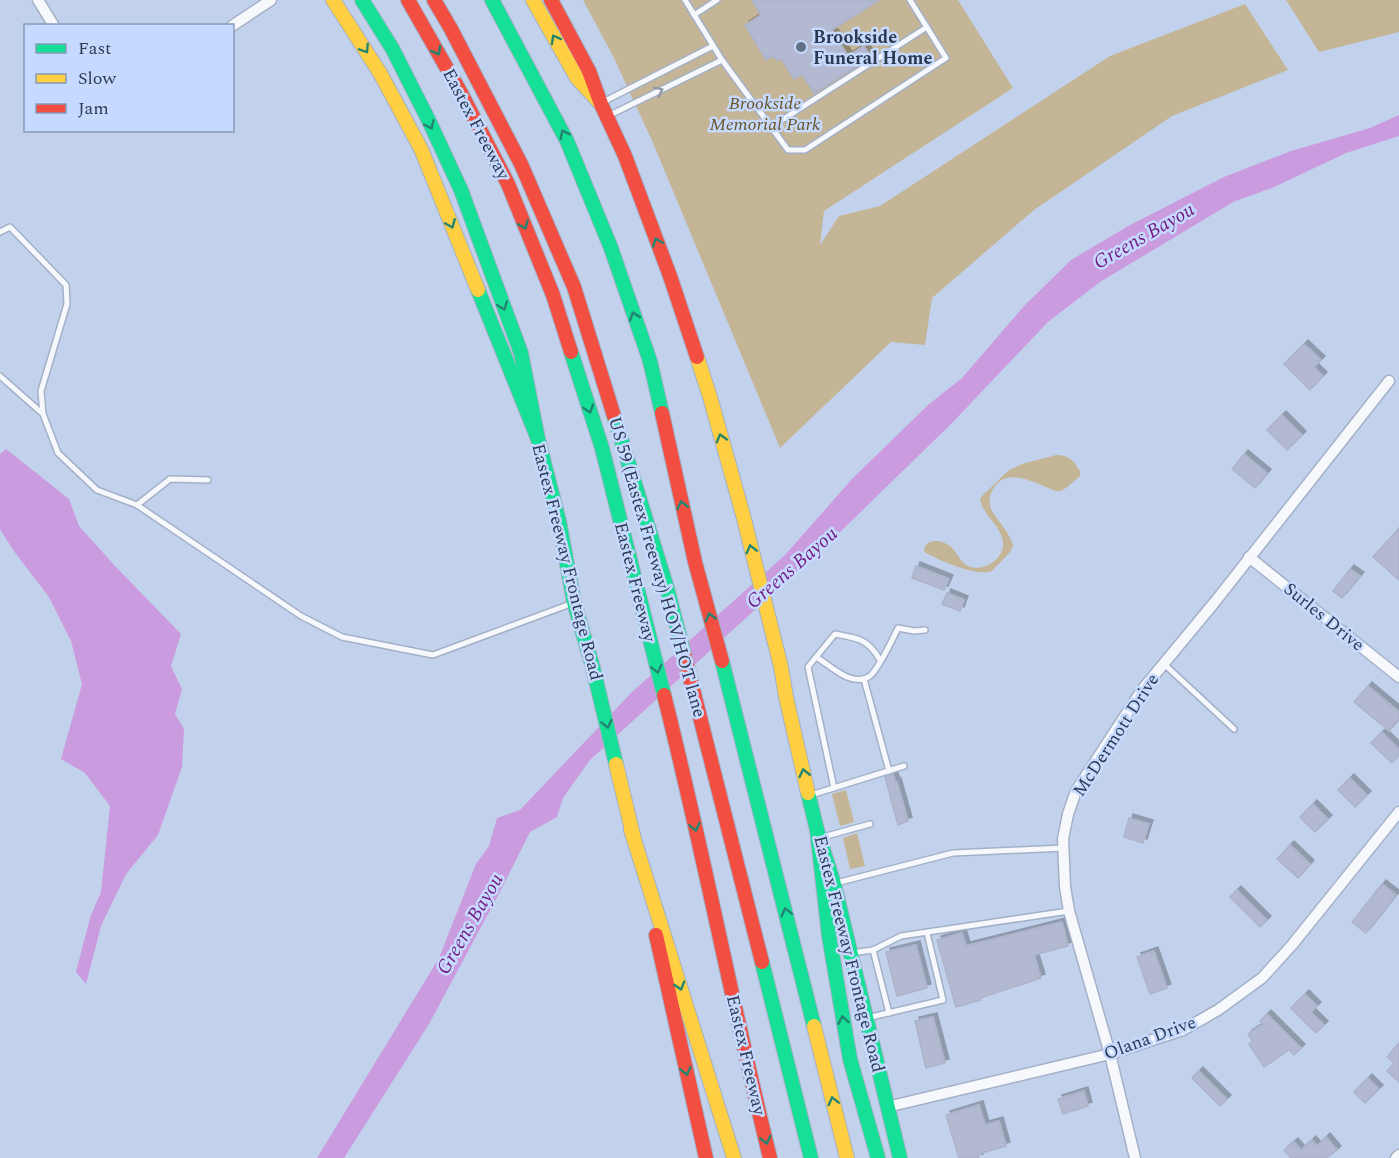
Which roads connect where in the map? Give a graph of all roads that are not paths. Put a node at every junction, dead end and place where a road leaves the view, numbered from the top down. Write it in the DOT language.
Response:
graph roads {
  1 [pos="38,0"];
  2 [pos="271,0"];
  3 [pos="333,0"];
  4 [pos="362,0"];
  5 [pos="408,0"];
  6 [pos="434,0"];
  7 [pos="492,0"];
  8 [pos="533,0"];
  9 [pos="551,0"];
  10 [pos="685,0"];
  11 [pos="717,0"];
  12 [pos="910,0"];
  13 [pos="694,15"];
  14 [pos="53,24"];
  15 [pos="234,25"];
  16 [pos="927,27"];
  17 [pos="713,46"];
  18 [pos="722,60"];
  19 [pos="601,104"];
  20 [pos="607,117"];
  21 [pos="771,127"];
  22 [pos="0,232"];
  23 [pos="0,376"];
  24 [pos="1389,381"];
  25 [pos="43,414"];
  26 [pos="537,439"];
  27 [pos="208,480"];
  28 [pos="137,505"];
  29 [pos="1249,557"];
  30 [pos="574,602"];
  31 [pos="925,630"];
  32 [pos="816,657"];
  33 [pos="880,660"];
  34 [pos="1164,664"];
  35 [pos="1399,677"];
  36 [pos="864,679"];
  37 [pos="1234,729"];
  38 [pos="904,766"];
  39 [pos="889,771"];
  40 [pos="834,788"];
  41 [pos="809,796"];
  42 [pos="1399,812"];
  43 [pos="870,824"];
  44 [pos="632,830"];
  45 [pos="818,834"];
  46 [pos="1063,848"];
  47 [pos="834,884"];
  48 [pos="1069,911"];
  49 [pos="927,933"];
  50 [pos="873,950"];
  51 [pos="851,952"];
  52 [pos="889,1013"];
  53 [pos="866,1018"];
  54 [pos="1110,1054"];
  55 [pos="887,1107"];
  56 [pos="706,1158"];
  57 [pos="734,1158"];
  58 [pos="770,1158"];
  59 [pos="811,1158"];
  60 [pos="847,1158"];
  61 [pos="878,1158"];
  62 [pos="900,1158"];
  63 [pos="1135,1158"];
  1 -- 14 [label="street"];
  2 -- 15 [label="street"];
  3 -- 26 [label="main road, Eastex Freeway Frontage Road, one-way"];
  4 -- 26 [label="main road, one-way"];
  5 -- 58 [label="main road, Eastex Freeway, one-way"];
  6 -- 59 [label="main road, US 59 (Eastex Freeway) HOV/HOT lane"];
  60 -- 7 [label="main road, one-way"];
  19 -- 8 [label="main road, one-way"];
  9 -- 19 [label="main road, Eastex Freeway Frontage Road"];
  10 -- 13 [label="lane"];
  11 -- 13 [label="lane"];
  12 -- 16 [label="lane"];
  13 -- 17 [label="lane"];
  16 -- 21 [label="lane"];
  16 -- 21 [label="lane"];
  17 -- 18 [label="lane"];
  17 -- 19 [label="lane"];
  20 -- 18 [label="lane, one-way"];
  18 -- 21 [label="lane"];
  19 -- 20 [label="main road, Eastex Freeway Frontage Road"];
  41 -- 20 [label="main road, Eastex Freeway Frontage Road, one-way"];
  22 -- 25 [label="lane"];
  23 -- 25 [label="lane"];
  24 -- 29 [label="street, McDermott Drive"];
  25 -- 28 [label="lane"];
  26 -- 30 [label="main road, Eastex Freeway Frontage Road"];
  27 -- 28 [label="lane"];
  28 -- 30 [label="lane"];
  29 -- 34 [label="street, McDermott Drive"];
  29 -- 35 [label="street, Surles Drive"];
  30 -- 44 [label="main road, Eastex Freeway Frontage Road, one-way"];
  31 -- 33 [label="lane"];
  32 -- 33 [label="lane"];
  32 -- 36 [label="lane"];
  32 -- 40 [label="lane"];
  33 -- 36 [label="lane"];
  34 -- 37 [label="lane"];
  34 -- 46 [label="street, McDermott Drive"];
  36 -- 39 [label="lane"];
  38 -- 39 [label="lane"];
  39 -- 40 [label="lane"];
  40 -- 41 [label="lane"];
  41 -- 45 [label="main road, Eastex Freeway Frontage Road"];
  42 -- 54 [label="street, Olana Drive"];
  43 -- 45 [label="lane"];
  44 -- 56 [label="main road, Eastex Freeway Frontage Road, one-way"];
  44 -- 57 [label="main road, one-way"];
  45 -- 47 [label="main road, Eastex Freeway Frontage Road"];
  61 -- 45 [label="main road, one-way"];
  46 -- 47 [label="lane"];
  46 -- 48 [label="street, McDermott Drive"];
  47 -- 51 [label="main road, Eastex Freeway Frontage Road"];
  48 -- 49 [label="lane"];
  48 -- 54 [label="street, McDermott Drive"];
  49 -- 50 [label="lane"];
  49 -- 52 [label="lane"];
  50 -- 51 [label="lane"];
  50 -- 52 [label="lane"];
  51 -- 53 [label="main road, Eastex Freeway Frontage Road"];
  52 -- 53 [label="lane"];
  53 -- 55 [label="main road, Eastex Freeway Frontage Road"];
  54 -- 55 [label="street, Olana Drive"];
  54 -- 63 [label="street, McDermott Drive"];
  55 -- 62 [label="main road, Eastex Freeway Frontage Road"];
}
